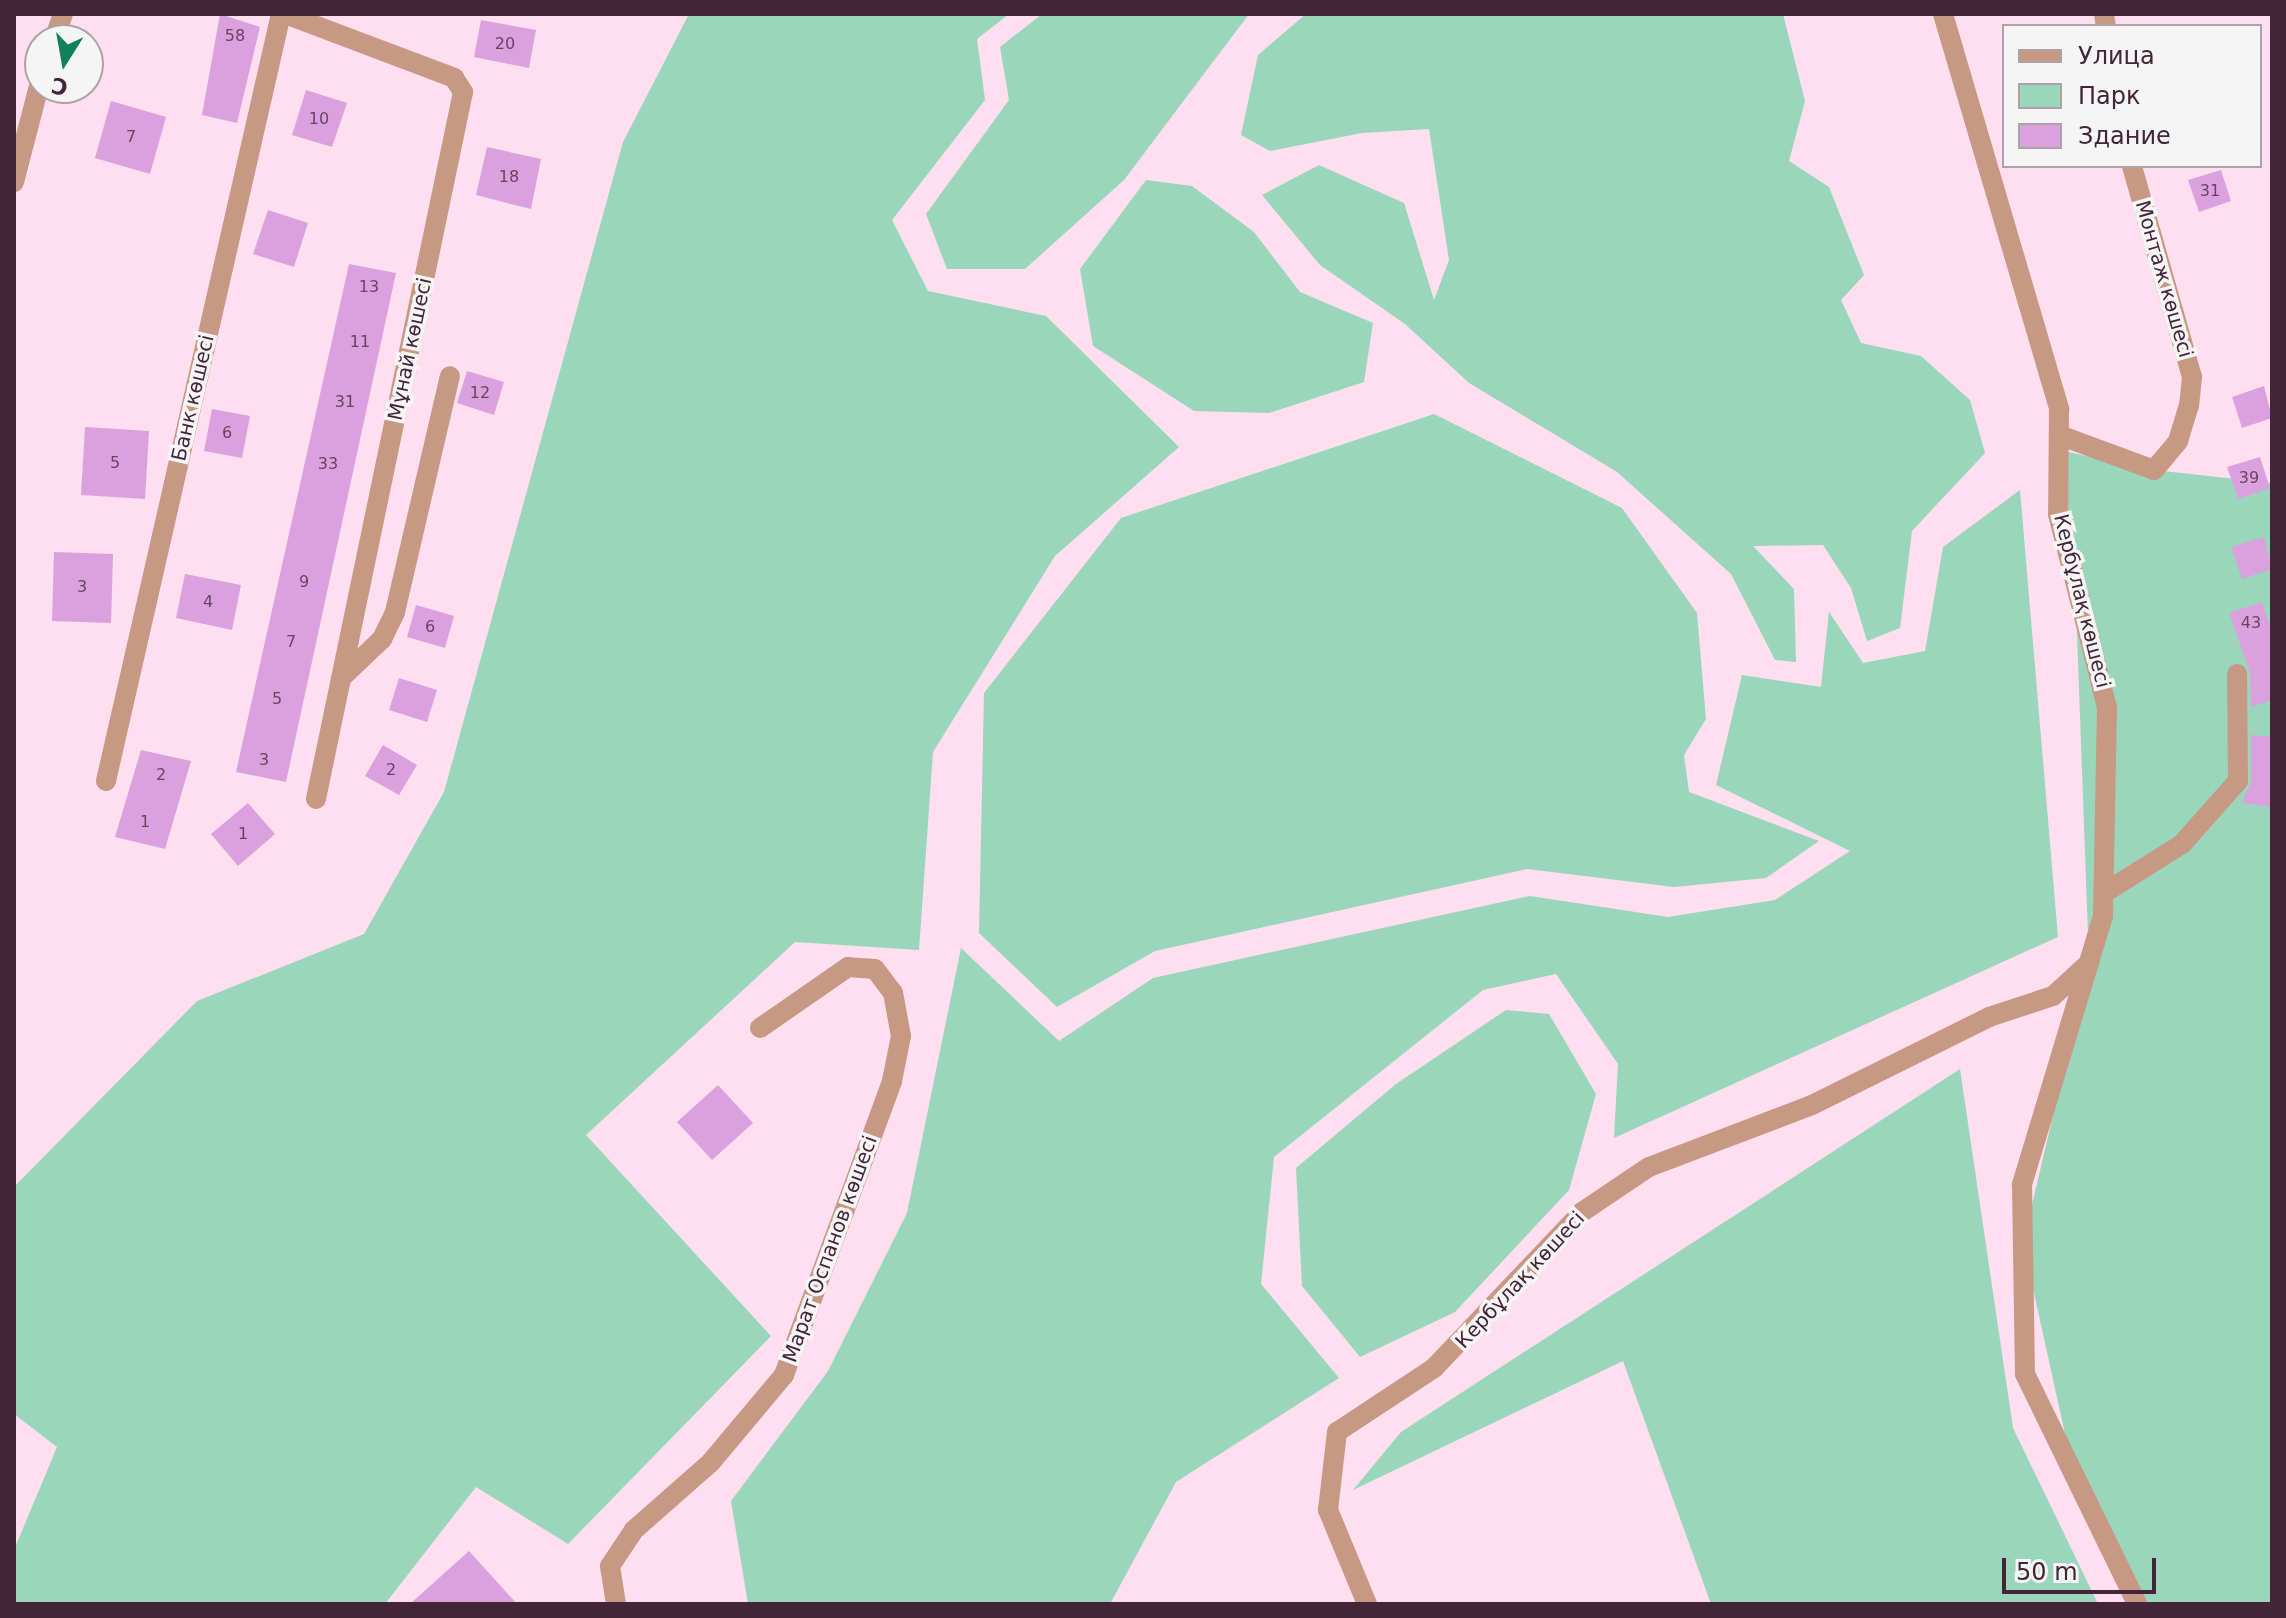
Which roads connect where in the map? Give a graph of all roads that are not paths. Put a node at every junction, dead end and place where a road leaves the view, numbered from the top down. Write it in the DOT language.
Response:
graph roads {
  1 [pos="283,14"];
  2 [pos="1943,14"];
  3 [pos="34,104"];
  4 [pos="2133,168"];
  5 [pos="14,182"];
  6 [pos="450,376"];
  7 [pos="2059,435"];
  8 [pos="2237,674"];
  9 [pos="341,678"];
  10 [pos="106,781"];
  11 [pos="316,799"];
  12 [pos="2104,893"];
  13 [pos="2089,963"];
  14 [pos="760,1028"];
  15 [pos="616,1604"];
  16 [pos="1367,1604"];
  17 [pos="2137,1604"];
  1 -- 9 [label="street, Мұнай көшесі"];
  1 -- 10 [label="street, Банк көшесі"];
  2 -- 7 [label="street, Кербұлақ көшесі"];
  3 -- 5 [label="street"];
  4 -- 7 [label="street, Монтаж көшесі"];
  6 -- 9 [label="street"];
  7 -- 12 [label="street, Кербұлақ көшесі"];
  8 -- 12 [label="street"];
  9 -- 11 [label="street, Мұнай көшесі"];
  12 -- 13 [label="street, Кербұлақ көшесі"];
  13 -- 16 [label="street, Кербұлақ көшесі"];
  13 -- 17 [label="street, Кербұлақ көшесі"];
  14 -- 15 [label="street, Марат Оспанов көшесі"];
}
